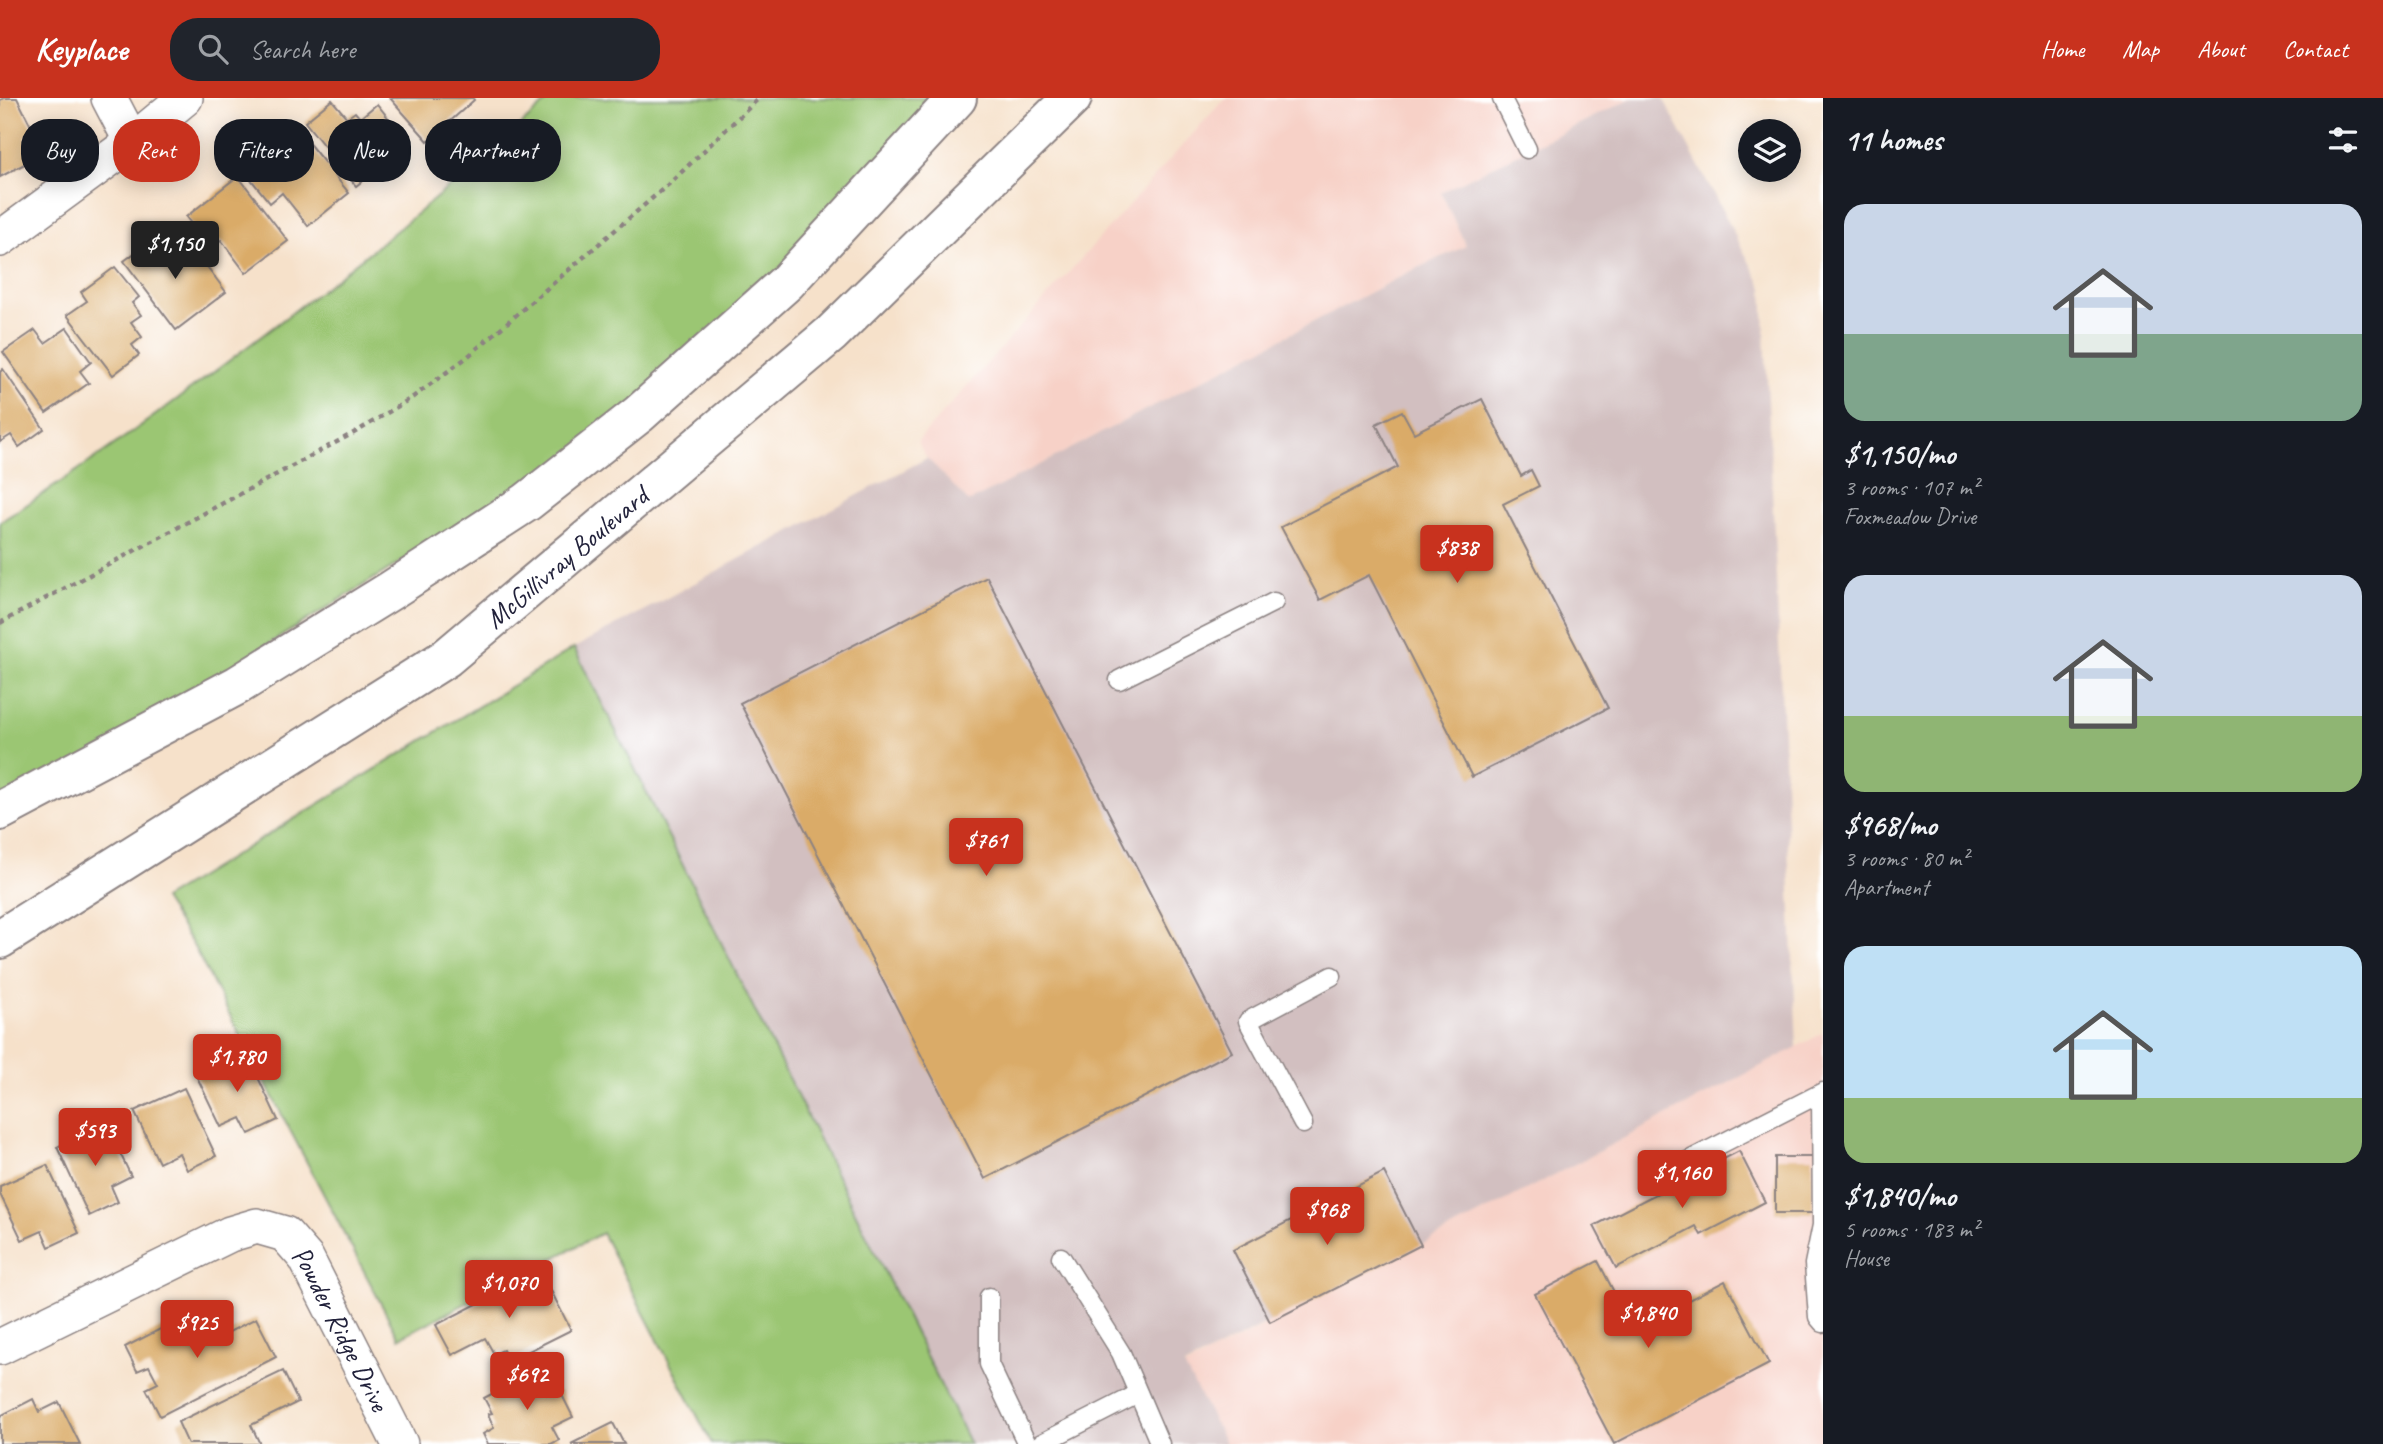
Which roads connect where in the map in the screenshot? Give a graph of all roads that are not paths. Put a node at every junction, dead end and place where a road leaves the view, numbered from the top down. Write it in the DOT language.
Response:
graph roads {
  1 [pos="109,98"];
  2 [pos="185,98"];
  3 [pos="957,98"];
  4 [pos="1072,98"];
  5 [pos="1502,99"];
  6 [pos="120,119"];
  7 [pos="160,119"];
  8 [pos="1527,149"];
  9 [pos="113,156"];
  10 [pos="0,239"];
  11 [pos="1274,602"];
  12 [pos="1119,680"];
  13 [pos="0,811"];
  14 [pos="0,939"];
  15 [pos="1332,976"];
  16 [pos="1822,1093"];
  17 [pos="1303,1124"];
  18 [pos="1658,1176"];
  19 [pos="1061,1257"];
  20 [pos="989,1297"];
  21 [pos="1823,1323"];
  22 [pos="0,1347"];
  23 [pos="1138,1394"];
  24 [pos="400,1444"];
  25 [pos="1027,1444"];
  26 [pos="1040,1444"];
  27 [pos="1160,1444"];
  1 -- 6 [label="street"];
  2 -- 7 [label="street"];
  3 -- 13 [label="main road"];
  4 -- 14 [label="main road, McGillivray Boulevard"];
  5 -- 8 [label="lane"];
  9 -- 10 [label="street"];
  11 -- 12 [label="lane"];
  15 -- 17 [label="lane"];
  16 -- 18 [label="lane"];
  16 -- 21 [label="lane"];
  19 -- 23 [label="lane"];
  20 -- 25 [label="lane"];
  22 -- 24 [label="street, Powder Ridge Drive"];
  23 -- 26 [label="lane"];
  23 -- 27 [label="lane"];
}
